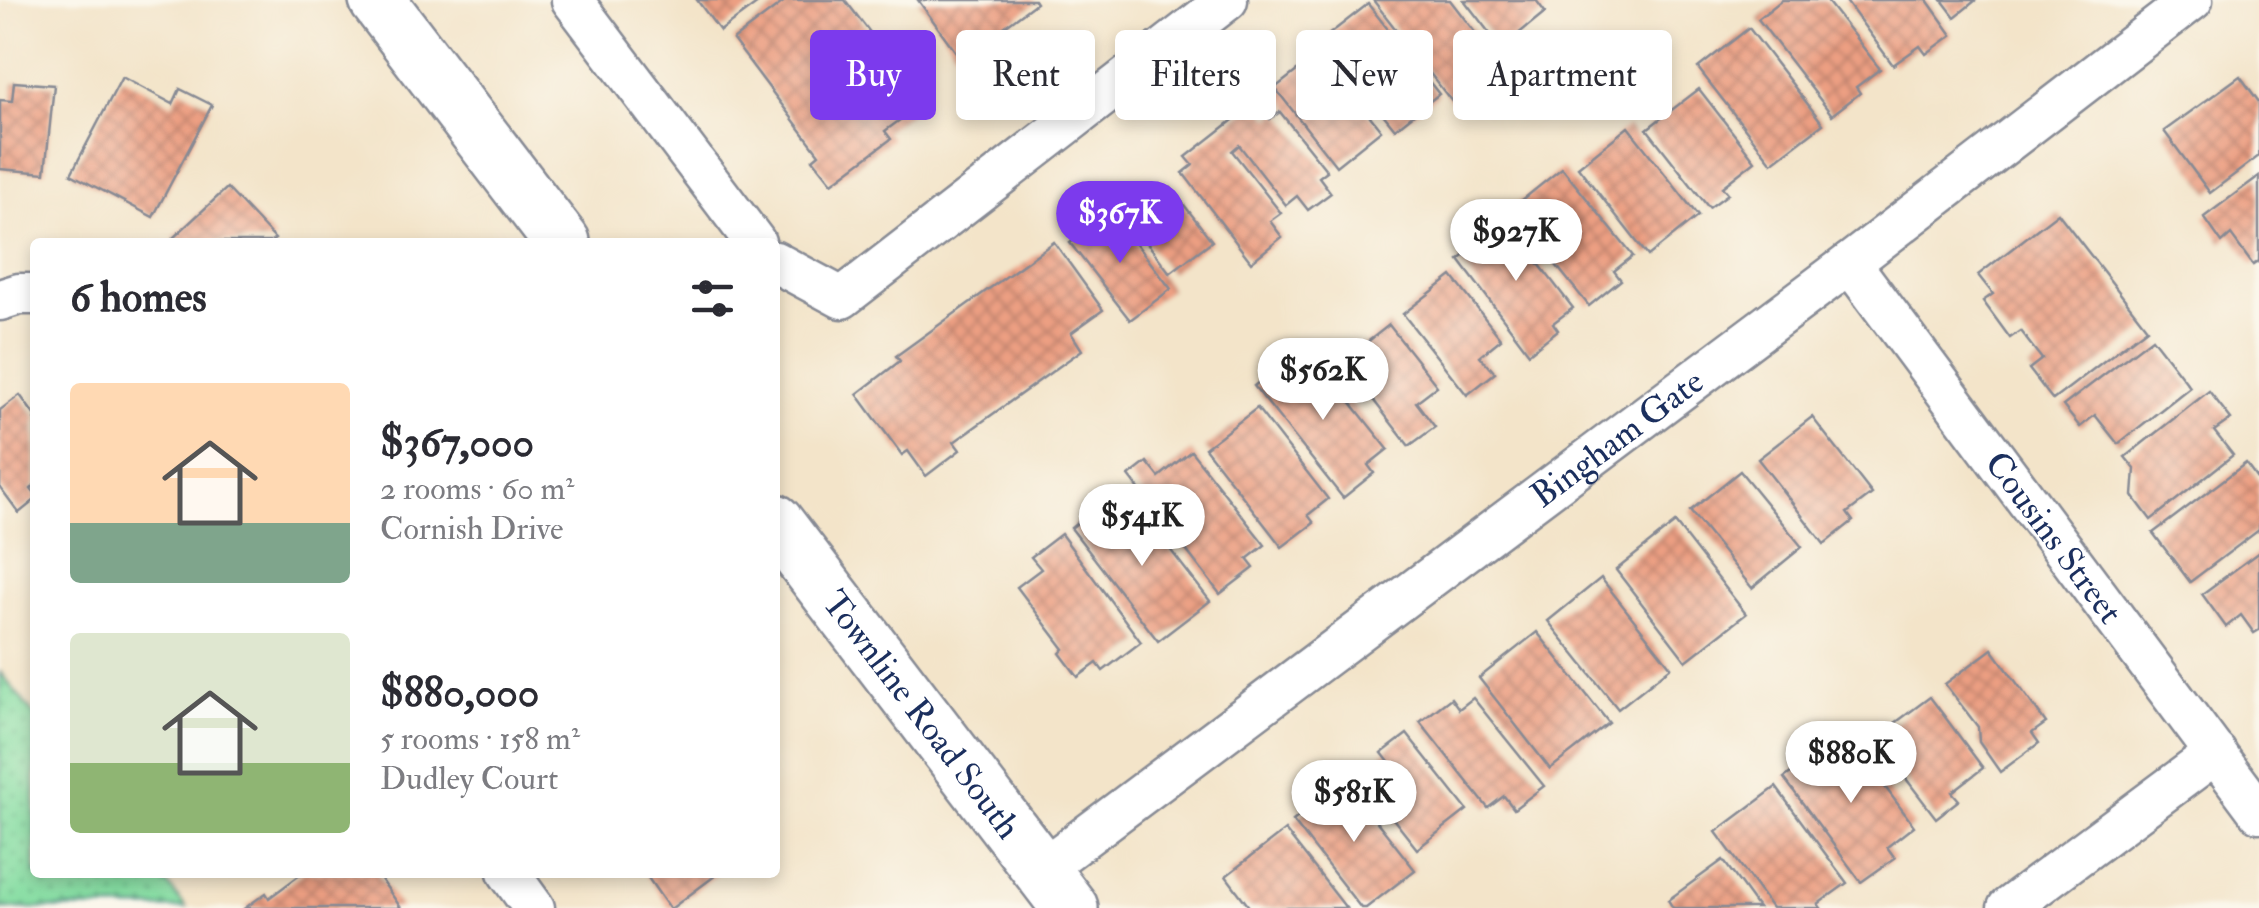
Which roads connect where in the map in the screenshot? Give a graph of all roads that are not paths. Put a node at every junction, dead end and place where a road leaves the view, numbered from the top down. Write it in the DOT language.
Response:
graph roads {
  1 [pos="377,0"];
  2 [pos="572,0"];
  3 [pos="1226,0"];
  4 [pos="2192,0"];
  5 [pos="559,238"];
  6 [pos="751,238"];
  7 [pos="1850,263"];
  8 [pos="780,265"];
  9 [pos="30,294"];
  10 [pos="0,300"];
  11 [pos="780,529"];
  12 [pos="2216,753"];
  13 [pos="2259,812"];
  14 [pos="512,878"];
  15 [pos="1055,889"];
  16 [pos="534,908"];
  17 [pos="2008,908"];
  1 -- 5 [label="street"];
  2 -- 6 [label="street"];
  3 -- 8 [label="street"];
  4 -- 7 [label="street, Bingham Gate"];
  7 -- 12 [label="street, Cousins Street"];
  7 -- 15 [label="street, Bingham Gate"];
  9 -- 10 [label="street"];
  11 -- 15 [label="street, Townline Road South"];
  12 -- 13 [label="street, Cousins Street"];
  12 -- 17 [label="street"];
  14 -- 16 [label="street"];
}
